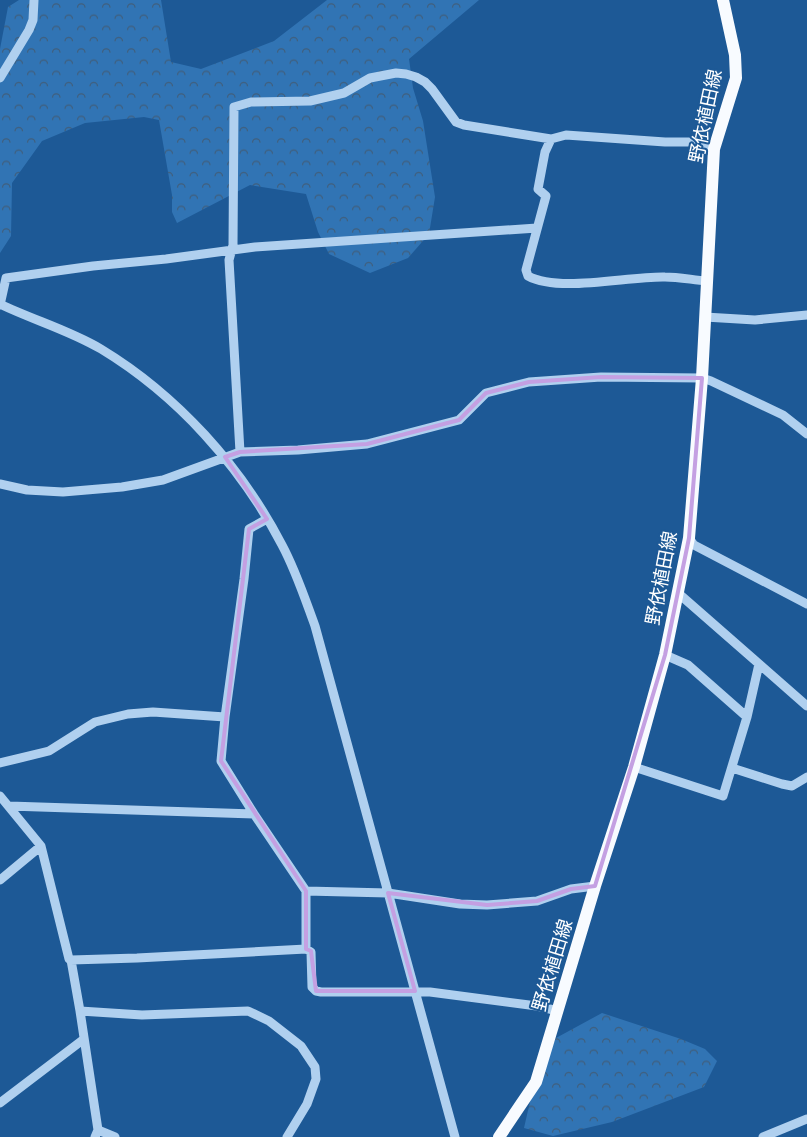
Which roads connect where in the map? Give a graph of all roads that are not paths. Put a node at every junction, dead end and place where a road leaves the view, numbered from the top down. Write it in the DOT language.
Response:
graph roads {
  1 [pos="34,0"];
  2 [pos="723,0"];
  3 [pos="0,78"];
  4 [pos="551,139"];
  5 [pos="714,149"];
  6 [pos="536,228"];
  7 [pos="233,251"];
  8 [pos="707,281"];
  9 [pos="0,304"];
  10 [pos="807,314"];
  11 [pos="705,317"];
  12 [pos="702,378"];
  13 [pos="807,434"];
  14 [pos="240,452"];
  15 [pos="224,457"];
  16 [pos="0,484"];
  17 [pos="267,519"];
  18 [pos="689,538"];
  19 [pos="678,593"];
  20 [pos="807,604"];
  21 [pos="665,655"];
  22 [pos="759,664"];
  23 [pos="807,704"];
  24 [pos="225,717"];
  25 [pos="747,717"];
  26 [pos="0,763"];
  27 [pos="634,767"];
  28 [pos="732,768"];
  29 [pos="807,777"];
  30 [pos="0,796"];
  31 [pos="9,806"];
  32 [pos="254,814"];
  33 [pos="42,846"];
  34 [pos="0,880"];
  35 [pos="595,886"];
  36 [pos="306,891"];
  37 [pos="388,894"];
  38 [pos="306,949"];
  39 [pos="71,960"];
  40 [pos="415,991"];
  41 [pos="80,1011"];
  42 [pos="558,1011"];
  43 [pos="84,1040"];
  44 [pos="0,1103"];
  45 [pos="807,1119"];
  46 [pos="96,1134"];
  47 [pos="115,1137"];
  48 [pos="287,1137"];
  49 [pos="455,1137"];
  50 [pos="499,1137"];
  51 [pos="763,1137"];
  1 -- 3 [label="street"];
  2 -- 5 [label="main road, 野依植田線"];
  4 -- 5 [label="street"];
  4 -- 6 [label="street"];
  4 -- 7 [label="street"];
  5 -- 8 [label="main road, 野依植田線"];
  6 -- 7 [label="street"];
  6 -- 8 [label="street"];
  7 -- 9 [label="street"];
  7 -- 14 [label="street"];
  8 -- 11 [label="main road, 野依植田線"];
  9 -- 15 [label="street"];
  10 -- 11 [label="street"];
  11 -- 12 [label="main road, 野依植田線"];
  12 -- 13 [label="street"];
  12 -- 14 [label="street"];
  12 -- 18 [label="main road, 野依植田線"];
  14 -- 15 [label="street"];
  15 -- 16 [label="street"];
  15 -- 17 [label="street"];
  17 -- 24 [label="street"];
  17 -- 37 [label="street"];
  18 -- 19 [label="main road, 野依植田線"];
  18 -- 20 [label="street"];
  19 -- 21 [label="main road, 野依植田線"];
  19 -- 22 [label="street"];
  21 -- 25 [label="street"];
  21 -- 27 [label="main road, 野依植田線"];
  22 -- 23 [label="street"];
  22 -- 25 [label="street"];
  24 -- 26 [label="street"];
  24 -- 32 [label="street"];
  25 -- 28 [label="street"];
  27 -- 28 [label="street"];
  27 -- 35 [label="main road, 野依植田線"];
  28 -- 29 [label="street"];
  30 -- 31 [label="street"];
  31 -- 32 [label="street"];
  31 -- 33 [label="street"];
  32 -- 36 [label="street"];
  33 -- 34 [label="street"];
  33 -- 39 [label="street"];
  35 -- 37 [label="street"];
  35 -- 42 [label="main road, 野依植田線"];
  36 -- 37 [label="street"];
  36 -- 38 [label="street"];
  37 -- 40 [label="street"];
  38 -- 39 [label="street"];
  38 -- 40 [label="street"];
  39 -- 41 [label="street"];
  40 -- 42 [label="street"];
  40 -- 49 [label="street"];
  41 -- 43 [label="street"];
  41 -- 48 [label="street"];
  42 -- 50 [label="main road, 野依植田線"];
  43 -- 44 [label="street"];
  43 -- 46 [label="street"];
  45 -- 51 [label="street"];
  46 -- 47 [label="street"];
}
